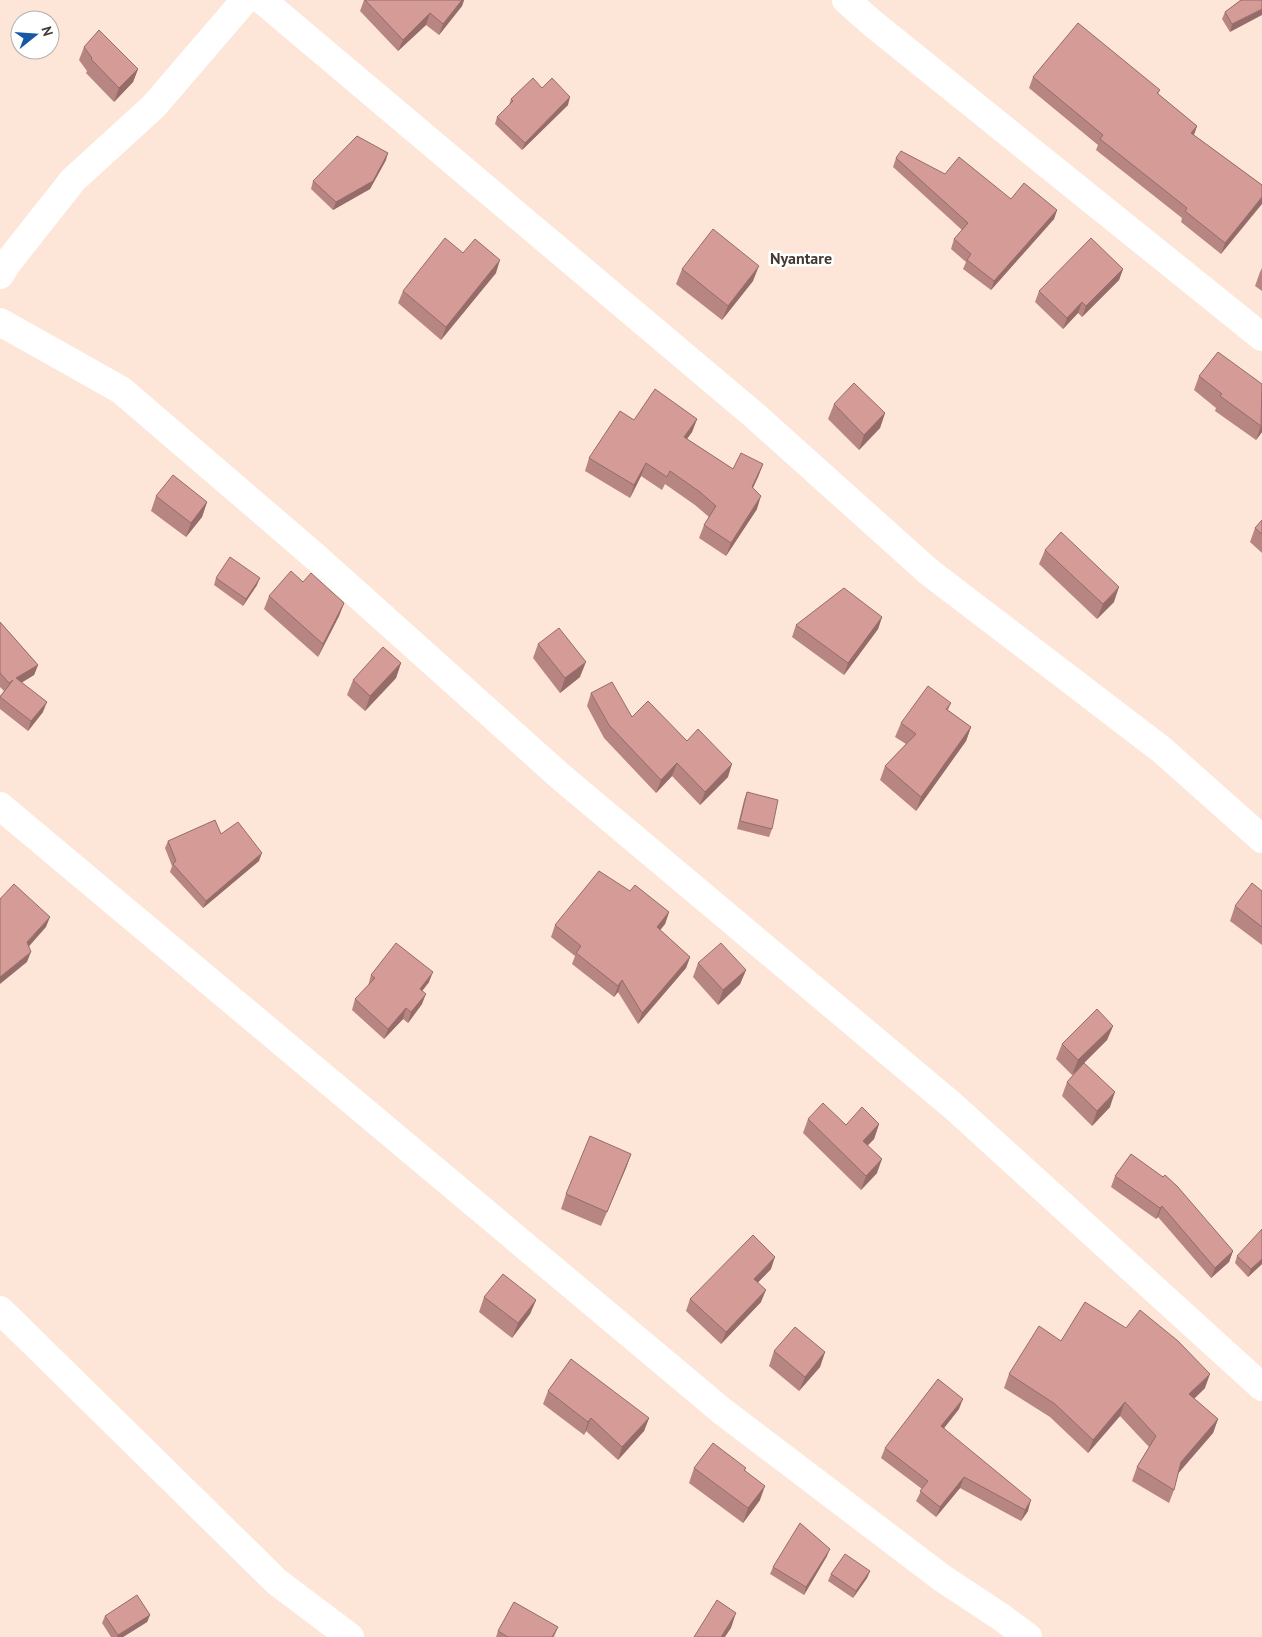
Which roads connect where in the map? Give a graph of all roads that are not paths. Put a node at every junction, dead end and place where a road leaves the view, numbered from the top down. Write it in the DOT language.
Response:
graph roads {
  1 [pos="245,0"];
  2 [pos="262,0"];
  3 [pos="846,0"];
  4 [pos="0,275"];
  5 [pos="0,322"];
  6 [pos="1262,337"];
  7 [pos="0,806"];
  8 [pos="1262,839"];
  9 [pos="0,1310"];
  10 [pos="1262,1388"];
  11 [pos="350,1637"];
  12 [pos="1028,1637"];
  1 -- 4 [label="street"];
  2 -- 8 [label="street"];
  3 -- 6 [label="street"];
  5 -- 10 [label="street"];
  7 -- 12 [label="street"];
  9 -- 11 [label="street"];
}
